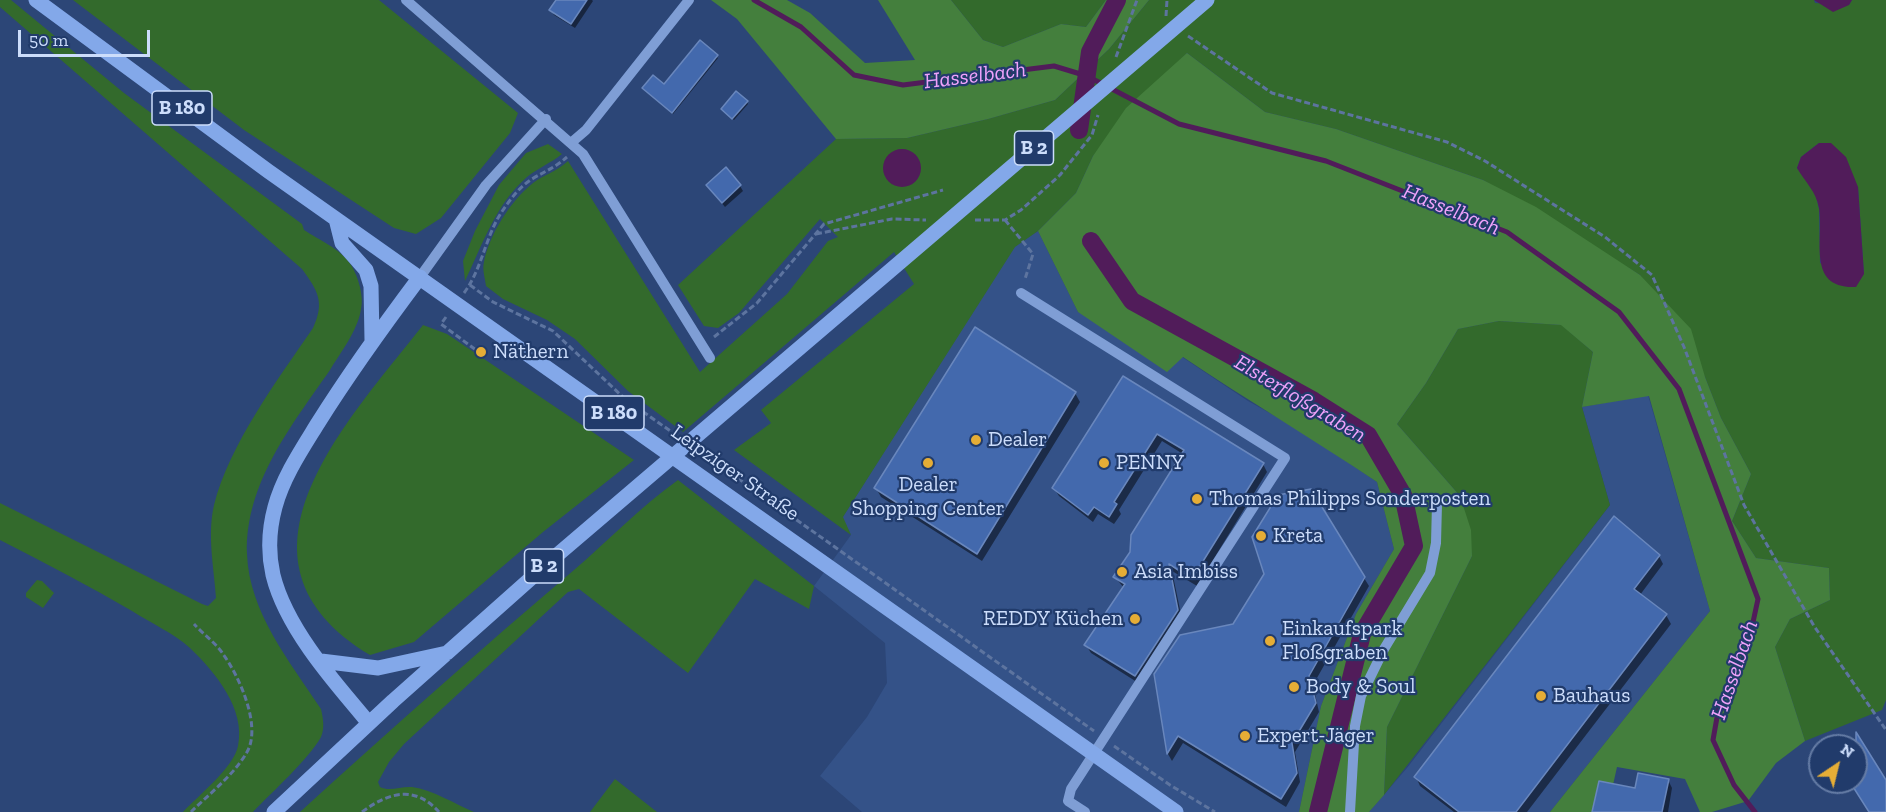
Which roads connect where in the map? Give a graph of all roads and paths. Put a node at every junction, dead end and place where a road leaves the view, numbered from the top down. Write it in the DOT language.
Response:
graph roads {
  1 [pos="36,0"];
  2 [pos="406,0"];
  3 [pos="689,0"];
  4 [pos="1167,0"];
  5 [pos="1207,0"];
  6 [pos="1167,20"];
  7 [pos="1184,33"];
  8 [pos="546,118"];
  9 [pos="575,145"];
  10 [pos="943,190"];
  11 [pos="336,219"];
  12 [pos="938,220"];
  13 [pos="972,220"];
  14 [pos="816,234"];
  15 [pos="420,277"];
  16 [pos="470,285"];
  17 [pos="1021,293"];
  18 [pos="457,303"];
  19 [pos="372,340"];
  20 [pos="702,344"];
  21 [pos="480,353"];
  22 [pos="710,358"];
  23 [pos="682,439"];
  24 [pos="691,446"];
  25 [pos="1437,504"];
  26 [pos="194,624"];
  27 [pos="447,653"];
  28 [pos="321,661"];
  29 [pos="369,723"];
  30 [pos="1886,730"];
  31 [pos="1104,738"];
  32 [pos="1093,753"];
  33 [pos="191,812"];
  34 [pos="274,812"];
  35 [pos="362,812"];
  36 [pos="439,812"];
  37 [pos="1085,812"];
  38 [pos="1176,812"];
  39 [pos="1215,812"];
  40 [pos="1350,812"];
  1 -- 11 [label="main road, Leipziger Straße / B 180"];
  2 -- 8 [label="street"];
  3 -- 9 [label="street"];
  4 -- 6 [label="path"];
  5 -- 27 [label="main road, B 2"];
  7 -- 30 [label="path"];
  8 -- 9 [label="street"];
  8 -- 15 [label="street"];
  9 -- 16 [label="path"];
  9 -- 20 [label="street"];
  10 -- 14 [label="path"];
  11 -- 15 [label="main road, Leipziger Straße / B 180"];
  11 -- 19 [label="main road"];
  12 -- 14 [label="path"];
  13 -- 17 [label="path"];
  14 -- 20 [label="path"];
  15 -- 18 [label="main road, Leipziger Straße / B 180"];
  15 -- 19 [label="main road"];
  16 -- 18 [label="path"];
  16 -- 23 [label="path"];
  17 -- 31 [label="street"];
  18 -- 21 [label="path"];
  18 -- 32 [label="main road, Leipziger Straße / B 180"];
  19 -- 28 [label="main road"];
  20 -- 22 [label="street"];
  24 -- 31 [label="path"];
  25 -- 40 [label="street"];
  26 -- 33 [label="path"];
  27 -- 28 [label="main road"];
  27 -- 29 [label="main road, B 2"];
  28 -- 29 [label="main road"];
  29 -- 34 [label="main road, B 2"];
  31 -- 32 [label="street"];
  31 -- 39 [label="path"];
  32 -- 37 [label="street"];
  32 -- 38 [label="main road, Leipziger Straße / B 180"];
  35 -- 36 [label="path"];
}
